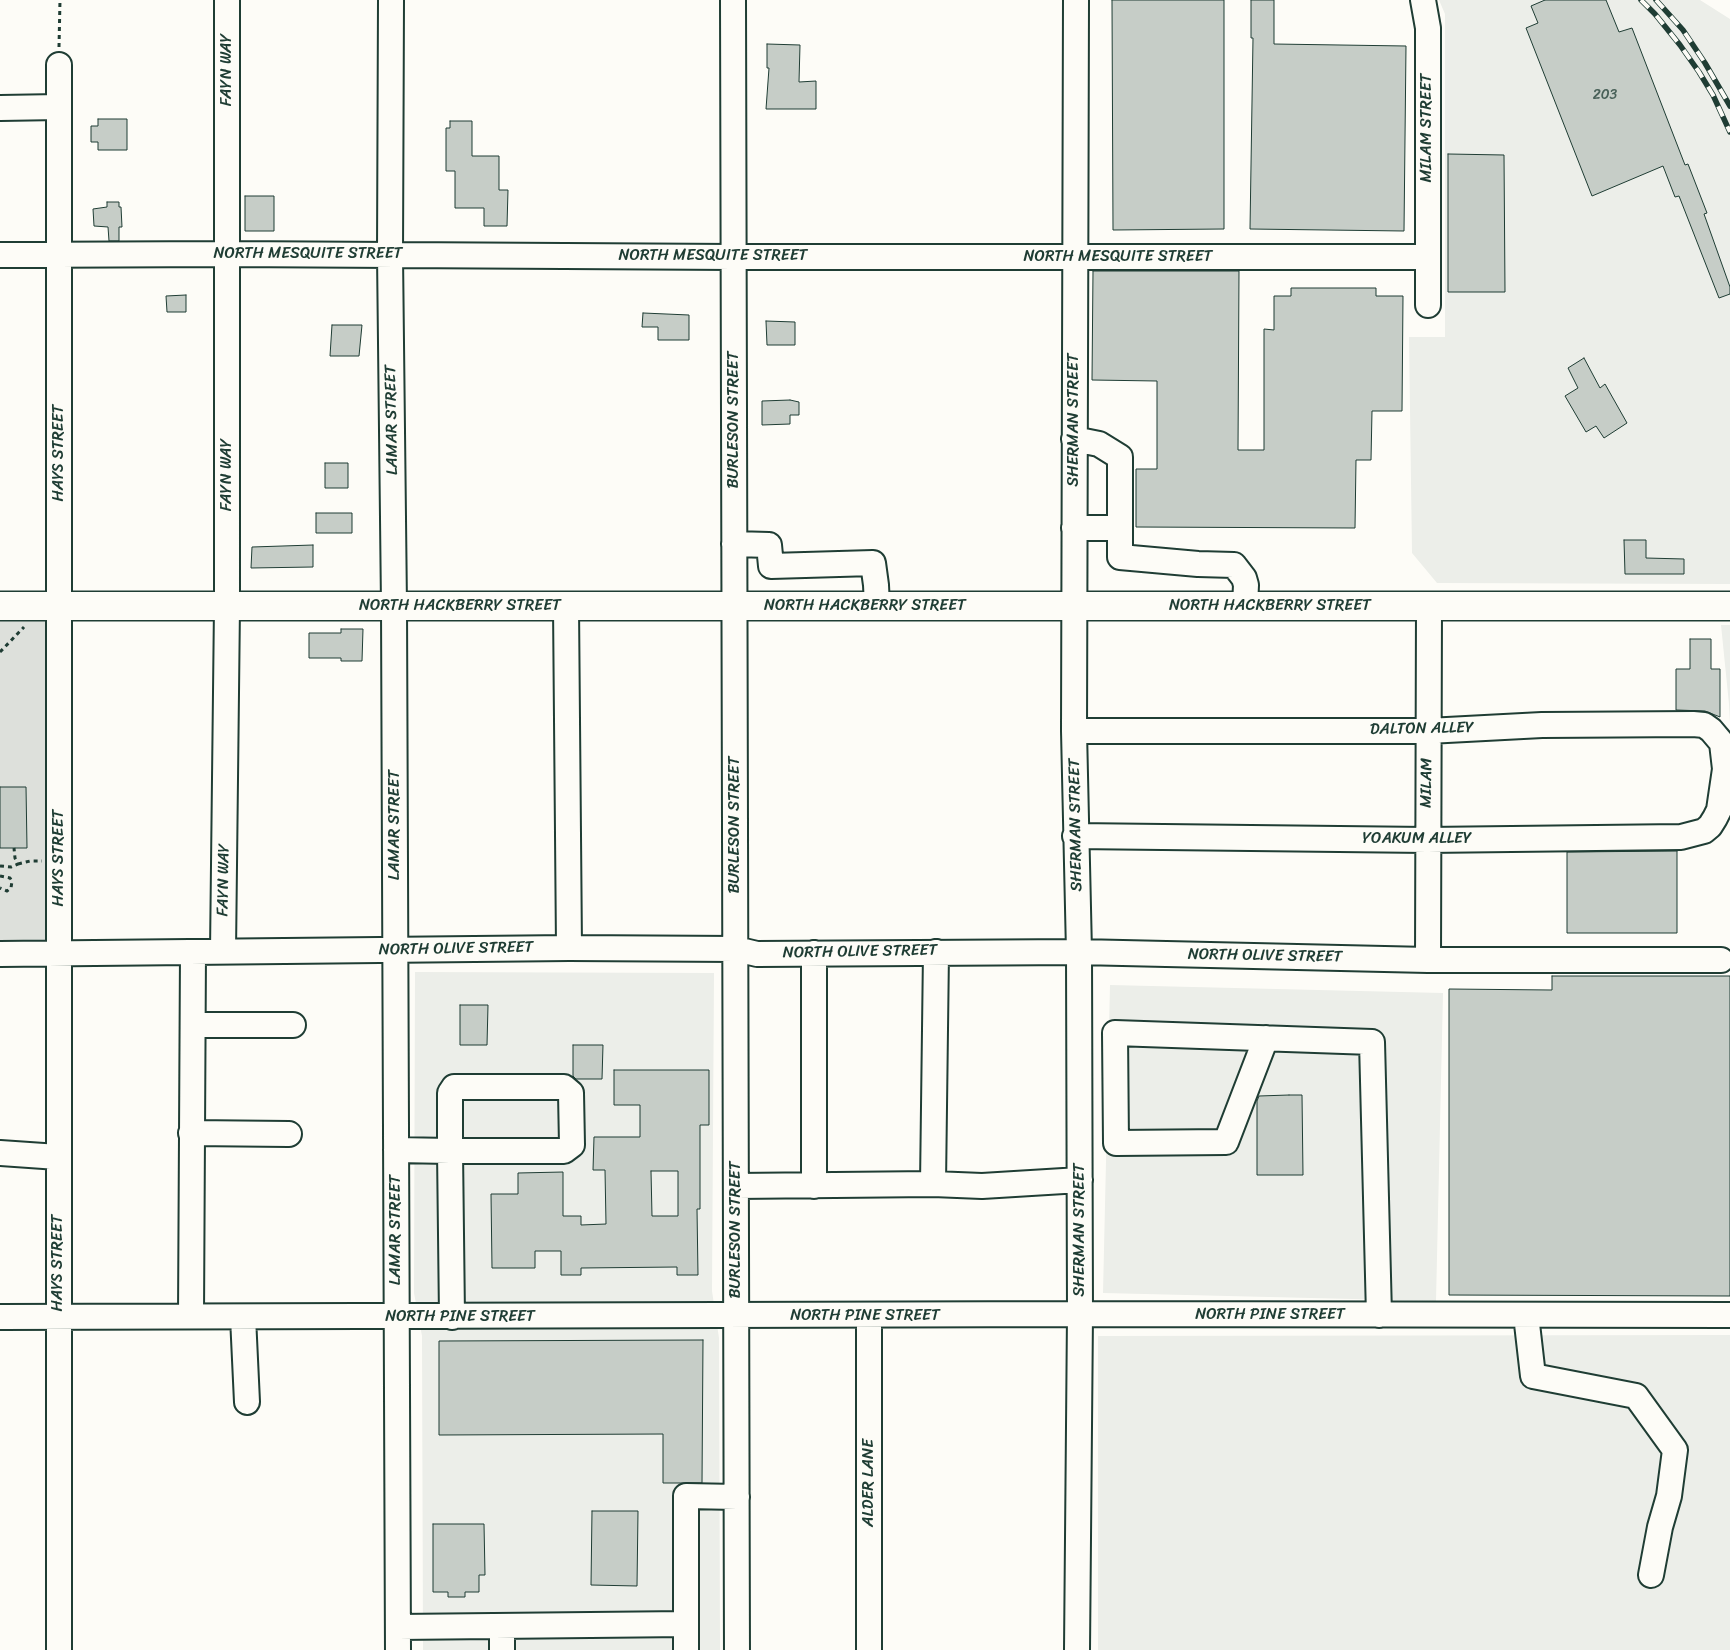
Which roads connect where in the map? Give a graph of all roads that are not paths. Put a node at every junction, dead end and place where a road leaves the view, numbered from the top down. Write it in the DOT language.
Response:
graph roads {
  1 [pos="227,0"];
  2 [pos="391,0"];
  3 [pos="733,0"];
  4 [pos="1076,0"];
  5 [pos="1423,0"];
  6 [pos="59,65"];
  7 [pos="59,107"];
  8 [pos="0,108"];
  9 [pos="227,254"];
  10 [pos="390,254"];
  11 [pos="0,255"];
  12 [pos="59,255"];
  13 [pos="733,257"];
  14 [pos="1075,257"];
  15 [pos="1427,257"];
  16 [pos="1428,305"];
  17 [pos="1074,439"];
  18 [pos="1074,528"];
  19 [pos="1120,528"];
  20 [pos="734,544"];
  21 [pos="0,606"];
  22 [pos="59,606"];
  23 [pos="227,606"];
  24 [pos="394,606"];
  25 [pos="566,606"];
  26 [pos="734,606"];
  27 [pos="877,606"];
  28 [pos="1074,606"];
  29 [pos="1245,606"];
  30 [pos="1429,606"];
  31 [pos="1730,606"];
  32 [pos="1428,730"];
  33 [pos="1074,731"];
  34 [pos="1724,784"];
  35 [pos="1076,836"];
  36 [pos="1427,840"];
  37 [pos="569,948"];
  38 [pos="736,949"];
  39 [pos="396,950"];
  40 [pos="223,951"];
  41 [pos="193,952"];
  42 [pos="814,952"];
  43 [pos="936,952"];
  44 [pos="1079,952"];
  45 [pos="0,954"];
  46 [pos="59,954"];
  47 [pos="1428,960"];
  48 [pos="1721,960"];
  49 [pos="193,1025"];
  50 [pos="293,1025"];
  51 [pos="1266,1038"];
  52 [pos="191,1133"];
  53 [pos="289,1134"];
  54 [pos="396,1150"];
  55 [pos="450,1151"];
  56 [pos="0,1154"];
  57 [pos="58,1157"];
  58 [pos="1080,1180"];
  59 [pos="933,1184"];
  60 [pos="736,1186"];
  61 [pos="814,1186"];
  62 [pos="1080,1314"];
  63 [pos="1730,1314"];
  64 [pos="1379,1315"];
  65 [pos="1526,1315"];
  66 [pos="191,1316"];
  67 [pos="736,1316"];
  68 [pos="869,1316"];
  69 [pos="0,1317"];
  70 [pos="58,1317"];
  71 [pos="244,1317"];
  72 [pos="396,1317"];
  73 [pos="452,1317"];
  74 [pos="247,1402"];
  75 [pos="737,1497"];
  76 [pos="1651,1575"];
  77 [pos="686,1624"];
  78 [pos="502,1626"];
  79 [pos="398,1638"];
  80 [pos="60,1650"];
  81 [pos="502,1650"];
  82 [pos="686,1650"];
  83 [pos="737,1650"];
  84 [pos="869,1650"];
  85 [pos="1077,1650"];
  1 -- 9 [label="street, FAYN WAY"];
  2 -- 10 [label="street, LAMAR STREET"];
  3 -- 13 [label="street, BURLESON STREET"];
  4 -- 14 [label="street, SHERMAN STREET"];
  5 -- 15 [label="street, MILAM STREET"];
  6 -- 7 [label="street, HAYS STREET"];
  7 -- 8 [label="street"];
  7 -- 12 [label="street, HAYS STREET"];
  9 -- 10 [label="street, NORTH MESQUITE STREET"];
  9 -- 12 [label="street, NORTH MESQUITE STREET"];
  9 -- 23 [label="street, FAYN WAY"];
  10 -- 13 [label="street, NORTH MESQUITE STREET"];
  10 -- 24 [label="street, LAMAR STREET"];
  11 -- 12 [label="street, NORTH MESQUITE STREET"];
  12 -- 22 [label="street, HAYS STREET"];
  13 -- 14 [label="street, NORTH MESQUITE STREET"];
  13 -- 20 [label="street, BURLESON STREET"];
  14 -- 15 [label="street, NORTH MESQUITE STREET"];
  14 -- 17 [label="street, SHERMAN STREET"];
  15 -- 16 [label="street, MILAM STREET"];
  17 -- 18 [label="street, SHERMAN STREET"];
  17 -- 19 [label="street"];
  18 -- 19 [label="street"];
  18 -- 28 [label="street, SHERMAN STREET"];
  19 -- 29 [label="street"];
  20 -- 26 [label="street, BURLESON STREET"];
  20 -- 27 [label="street"];
  21 -- 22 [label="main road, NORTH HACKBERRY STREET"];
  22 -- 23 [label="main road, NORTH HACKBERRY STREET"];
  22 -- 46 [label="street, HAYS STREET"];
  23 -- 24 [label="main road, NORTH HACKBERRY STREET"];
  23 -- 40 [label="street, FAYN WAY"];
  24 -- 25 [label="main road, NORTH HACKBERRY STREET"];
  24 -- 39 [label="street, LAMAR STREET"];
  25 -- 26 [label="main road, NORTH HACKBERRY STREET"];
  25 -- 37 [label="street"];
  26 -- 27 [label="main road, NORTH HACKBERRY STREET"];
  26 -- 38 [label="street, BURLESON STREET"];
  27 -- 28 [label="main road, NORTH HACKBERRY STREET"];
  28 -- 29 [label="main road, NORTH HACKBERRY STREET"];
  28 -- 33 [label="street, SHERMAN STREET"];
  29 -- 30 [label="main road, NORTH HACKBERRY STREET"];
  30 -- 31 [label="main road, NORTH HACKBERRY STREET"];
  30 -- 32 [label="street, MILAM"];
  32 -- 33 [label="street, DALTON ALLEY"];
  32 -- 34 [label="street, DALTON ALLEY"];
  32 -- 36 [label="street, MILAM"];
  33 -- 35 [label="street, SHERMAN STREET"];
  34 -- 36 [label="street, YOAKUM ALLEY"];
  35 -- 36 [label="street, YOAKUM ALLEY"];
  35 -- 44 [label="street, SHERMAN STREET"];
  36 -- 47 [label="street, MILAM"];
  37 -- 38 [label="street, NORTH OLIVE STREET"];
  37 -- 39 [label="street, NORTH OLIVE STREET"];
  38 -- 42 [label="street, NORTH OLIVE STREET"];
  38 -- 60 [label="street, BURLESON STREET"];
  39 -- 40 [label="street, NORTH OLIVE STREET"];
  39 -- 54 [label="street, LAMAR STREET"];
  40 -- 41 [label="street, NORTH OLIVE STREET"];
  41 -- 46 [label="street, NORTH OLIVE STREET"];
  41 -- 49 [label="street"];
  42 -- 43 [label="street, NORTH OLIVE STREET"];
  42 -- 61 [label="street"];
  43 -- 44 [label="street, NORTH OLIVE STREET"];
  43 -- 59 [label="street"];
  44 -- 47 [label="street, NORTH OLIVE STREET"];
  44 -- 58 [label="street, SHERMAN STREET"];
  45 -- 46 [label="street, NORTH OLIVE STREET"];
  46 -- 57 [label="street, HAYS STREET"];
  47 -- 48 [label="street, NORTH OLIVE STREET"];
  49 -- 50 [label="street"];
  49 -- 52 [label="street"];
  51 -- 51 [label="street"];
  51 -- 64 [label="street"];
  52 -- 53 [label="street"];
  52 -- 66 [label="street"];
  54 -- 55 [label="street"];
  54 -- 72 [label="street, LAMAR STREET"];
  55 -- 55 [label="street"];
  55 -- 73 [label="street"];
  56 -- 57 [label="street"];
  57 -- 70 [label="street, HAYS STREET"];
  58 -- 59 [label="street"];
  58 -- 62 [label="street, SHERMAN STREET"];
  59 -- 61 [label="street"];
  60 -- 61 [label="street"];
  60 -- 67 [label="street, BURLESON STREET"];
  62 -- 64 [label="street, NORTH PINE STREET"];
  62 -- 68 [label="street, NORTH PINE STREET"];
  62 -- 85 [label="street, SHERMAN STREET"];
  63 -- 65 [label="street, NORTH PINE STREET"];
  64 -- 65 [label="street, NORTH PINE STREET"];
  65 -- 76 [label="street"];
  66 -- 70 [label="street, NORTH PINE STREET"];
  66 -- 71 [label="street, NORTH PINE STREET"];
  67 -- 68 [label="street, NORTH PINE STREET"];
  67 -- 73 [label="street, NORTH PINE STREET"];
  67 -- 75 [label="street, BURLESON STREET"];
  68 -- 84 [label="street, ALDER LANE"];
  69 -- 70 [label="street, NORTH PINE STREET"];
  70 -- 80 [label="street, HAYS STREET"];
  71 -- 72 [label="street, NORTH PINE STREET"];
  71 -- 74 [label="street"];
  72 -- 73 [label="street, NORTH PINE STREET"];
  72 -- 79 [label="street, LAMAR STREET"];
  75 -- 77 [label="street"];
  75 -- 83 [label="street, BURLESON STREET"];
  77 -- 78 [label="street"];
  77 -- 82 [label="street"];
  78 -- 79 [label="street"];
  78 -- 81 [label="street"];
}
